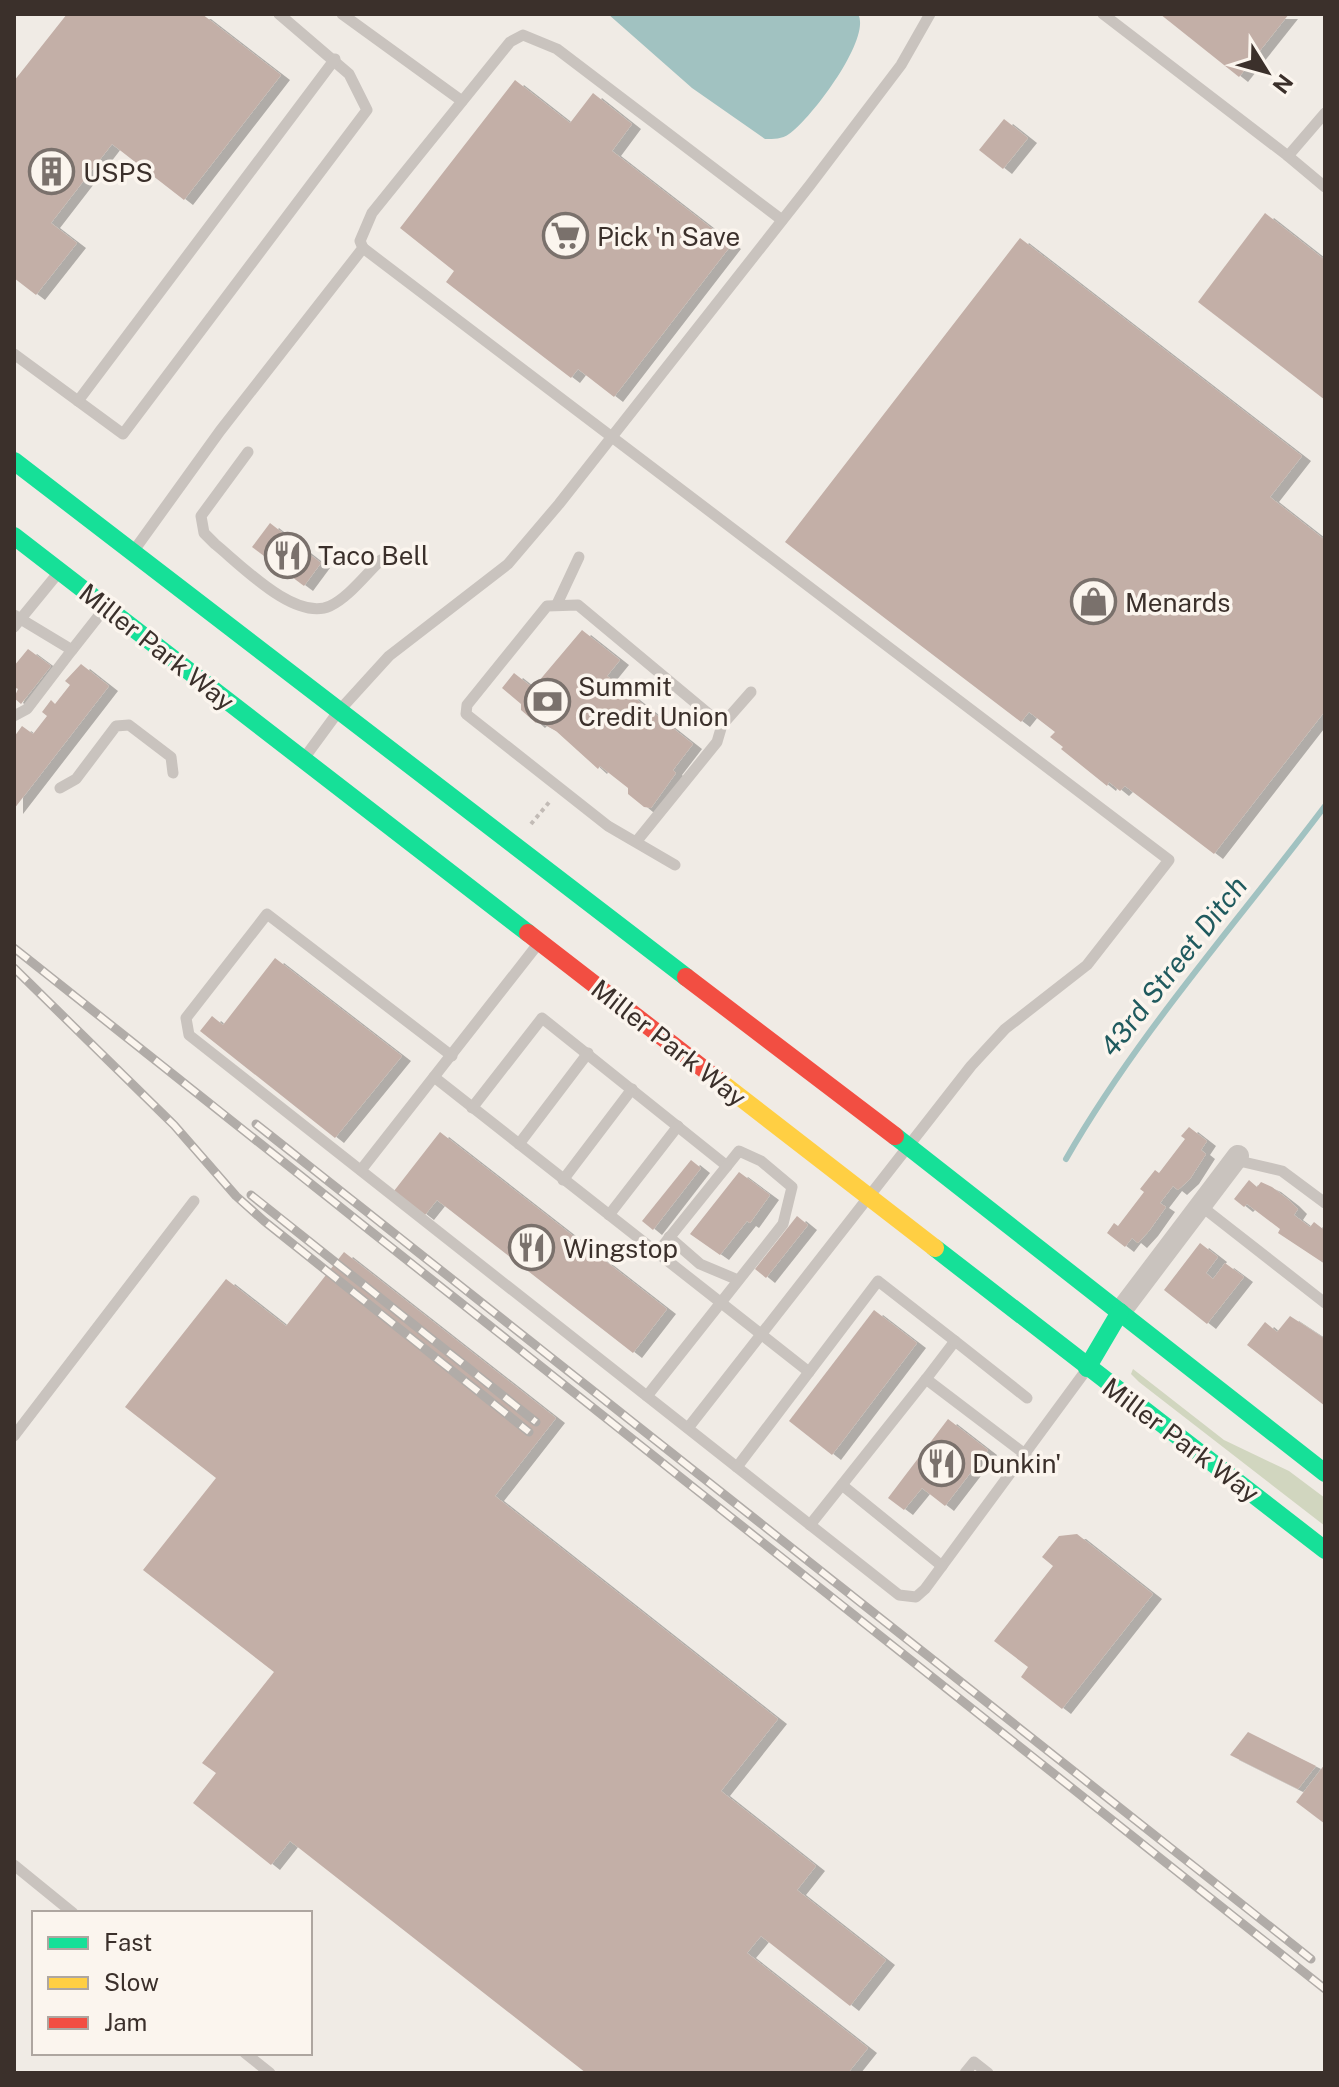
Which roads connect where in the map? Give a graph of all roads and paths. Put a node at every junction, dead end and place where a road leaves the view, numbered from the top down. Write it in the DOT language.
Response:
graph roads {
  1 [pos="279,14"];
  2 [pos="342,14"];
  3 [pos="930,14"];
  4 [pos="1103,14"];
  5 [pos="335,59"];
  6 [pos="462,101"];
  7 [pos="1325,113"];
  8 [pos="1288,156"];
  9 [pos="1325,187"];
  10 [pos="782,220"];
  11 [pos="363,248"];
  12 [pos="14,354"];
  13 [pos="78,401"];
  14 [pos="612,435"];
  15 [pos="248,452"];
  16 [pos="14,461"];
  17 [pos="14,536"];
  18 [pos="132,553"];
  19 [pos="579,557"];
  20 [pos="381,560"];
  21 [pos="59,572"];
  22 [pos="557,604"];
  23 [pos="106,608"];
  24 [pos="16,620"];
  25 [pos="72,650"];
  26 [pos="751,692"];
  27 [pos="338,712"];
  28 [pos="14,716"];
  29 [pos="722,725"];
  30 [pos="303,759"];
  31 [pos="173,773"];
  32 [pos="60,788"];
  33 [pos="560,789"];
  34 [pos="529,827"];
  35 [pos="636,842"];
  36 [pos="675,865"];
  37 [pos="539,943"];
  38 [pos="588,1053"];
  39 [pos="452,1056"];
  40 [pos="434,1077"];
  41 [pos="632,1089"];
  42 [pos="472,1108"];
  43 [pos="678,1126"];
  44 [pos="519,1144"];
  45 [pos="906,1145"];
  46 [pos="1236,1158"];
  47 [pos="727,1166"];
  48 [pos="361,1170"];
  49 [pos="563,1180"];
  50 [pos="868,1197"];
  51 [pos="194,1201"];
  52 [pos="1325,1203"];
  53 [pos="1201,1206"];
  54 [pos="609,1215"];
  55 [pos="669,1237"];
  56 [pos="657,1253"];
  57 [pos="738,1280"];
  58 [pos="719,1302"];
  59 [pos="1325,1303"];
  60 [pos="1120,1312"];
  61 [pos="759,1334"];
  62 [pos="955,1341"];
  63 [pos="1087,1368"];
  64 [pos="809,1372"];
  65 [pos="926,1379"];
  66 [pos="647,1396"];
  67 [pos="1027,1398"];
  68 [pos="688,1428"];
  69 [pos="14,1436"];
  70 [pos="1026,1455"];
  71 [pos="737,1467"];
  72 [pos="1325,1473"];
  73 [pos="842,1485"];
  74 [pos="810,1525"];
  75 [pos="1325,1550"];
  76 [pos="942,1566"];
  77 [pos="14,1865"];
  78 [pos="71,1911"];
  79 [pos="248,2055"];
  80 [pos="270,2073"];
  81 [pos="965,2073"];
  82 [pos="988,2073"];
  1 -- 5 [label="lane"];
  2 -- 6 [label="lane"];
  3 -- 10 [label="lane"];
  4 -- 8 [label="lane"];
  5 -- 13 [label="lane"];
  5 -- 13 [label="lane"];
  6 -- 10 [label="lane"];
  6 -- 11 [label="lane"];
  7 -- 8 [label="lane"];
  8 -- 9 [label="lane"];
  10 -- 14 [label="lane"];
  11 -- 14 [label="lane"];
  11 -- 18 [label="lane"];
  12 -- 13 [label="lane"];
  14 -- 27 [label="lane"];
  14 -- 45 [label="lane"];
  15 -- 20 [label="lane"];
  16 -- 18 [label="main road"];
  17 -- 21 [label="main road, Miller Park Way"];
  18 -- 27 [label="main road"];
  19 -- 22 [label="lane"];
  21 -- 23 [label="main road, Miller Park Way"];
  21 -- 24 [label="lane"];
  22 -- 29 [label="lane"];
  22 -- 33 [label="lane"];
  23 -- 25 [label="lane"];
  23 -- 30 [label="main road, Miller Park Way"];
  24 -- 25 [label="lane"];
  25 -- 28 [label="lane"];
  26 -- 29 [label="lane"];
  27 -- 30 [label="lane"];
  27 -- 45 [label="main road"];
  29 -- 35 [label="lane"];
  30 -- 37 [label="main road, Miller Park Way"];
  31 -- 32 [label="lane"];
  33 -- 34 [label="path"];
  33 -- 35 [label="lane"];
  35 -- 36 [label="lane"];
  37 -- 39 [label="lane"];
  37 -- 50 [label="main road, Miller Park Way"];
  38 -- 41 [label="lane"];
  38 -- 42 [label="lane"];
  38 -- 44 [label="lane"];
  39 -- 40 [label="lane"];
  39 -- 48 [label="lane"];
  40 -- 42 [label="lane"];
  40 -- 48 [label="lane"];
  41 -- 43 [label="lane"];
  41 -- 49 [label="lane"];
  42 -- 44 [label="lane"];
  43 -- 47 [label="lane"];
  43 -- 54 [label="lane"];
  44 -- 49 [label="lane"];
  45 -- 50 [label="lane"];
  45 -- 60 [label="main road"];
  46 -- 52 [label="lane"];
  46 -- 53 [label="street"];
  47 -- 55 [label="lane"];
  47 -- 57 [label="lane"];
  48 -- 66 [label="lane"];
  49 -- 54 [label="lane"];
  50 -- 61 [label="lane"];
  50 -- 63 [label="main road, Miller Park Way"];
  51 -- 69 [label="lane"];
  53 -- 59 [label="lane"];
  53 -- 60 [label="street"];
  54 -- 56 [label="lane"];
  55 -- 56 [label="lane"];
  55 -- 57 [label="lane"];
  56 -- 58 [label="lane"];
  57 -- 58 [label="lane"];
  58 -- 61 [label="lane"];
  58 -- 66 [label="lane"];
  60 -- 63 [label="main road"];
  60 -- 72 [label="main road"];
  61 -- 64 [label="lane"];
  61 -- 68 [label="lane"];
  62 -- 64 [label="lane"];
  62 -- 65 [label="lane"];
  62 -- 67 [label="lane"];
  63 -- 70 [label="lane"];
  63 -- 75 [label="main road, Miller Park Way"];
  64 -- 71 [label="lane"];
  65 -- 70 [label="lane"];
  65 -- 73 [label="lane"];
  66 -- 68 [label="lane"];
  68 -- 71 [label="lane"];
  70 -- 76 [label="lane"];
  71 -- 74 [label="lane"];
  73 -- 74 [label="lane"];
  73 -- 76 [label="lane"];
  74 -- 76 [label="lane"];
  77 -- 78 [label="lane"];
  79 -- 80 [label="lane"];
  81 -- 82 [label="lane"];
}
